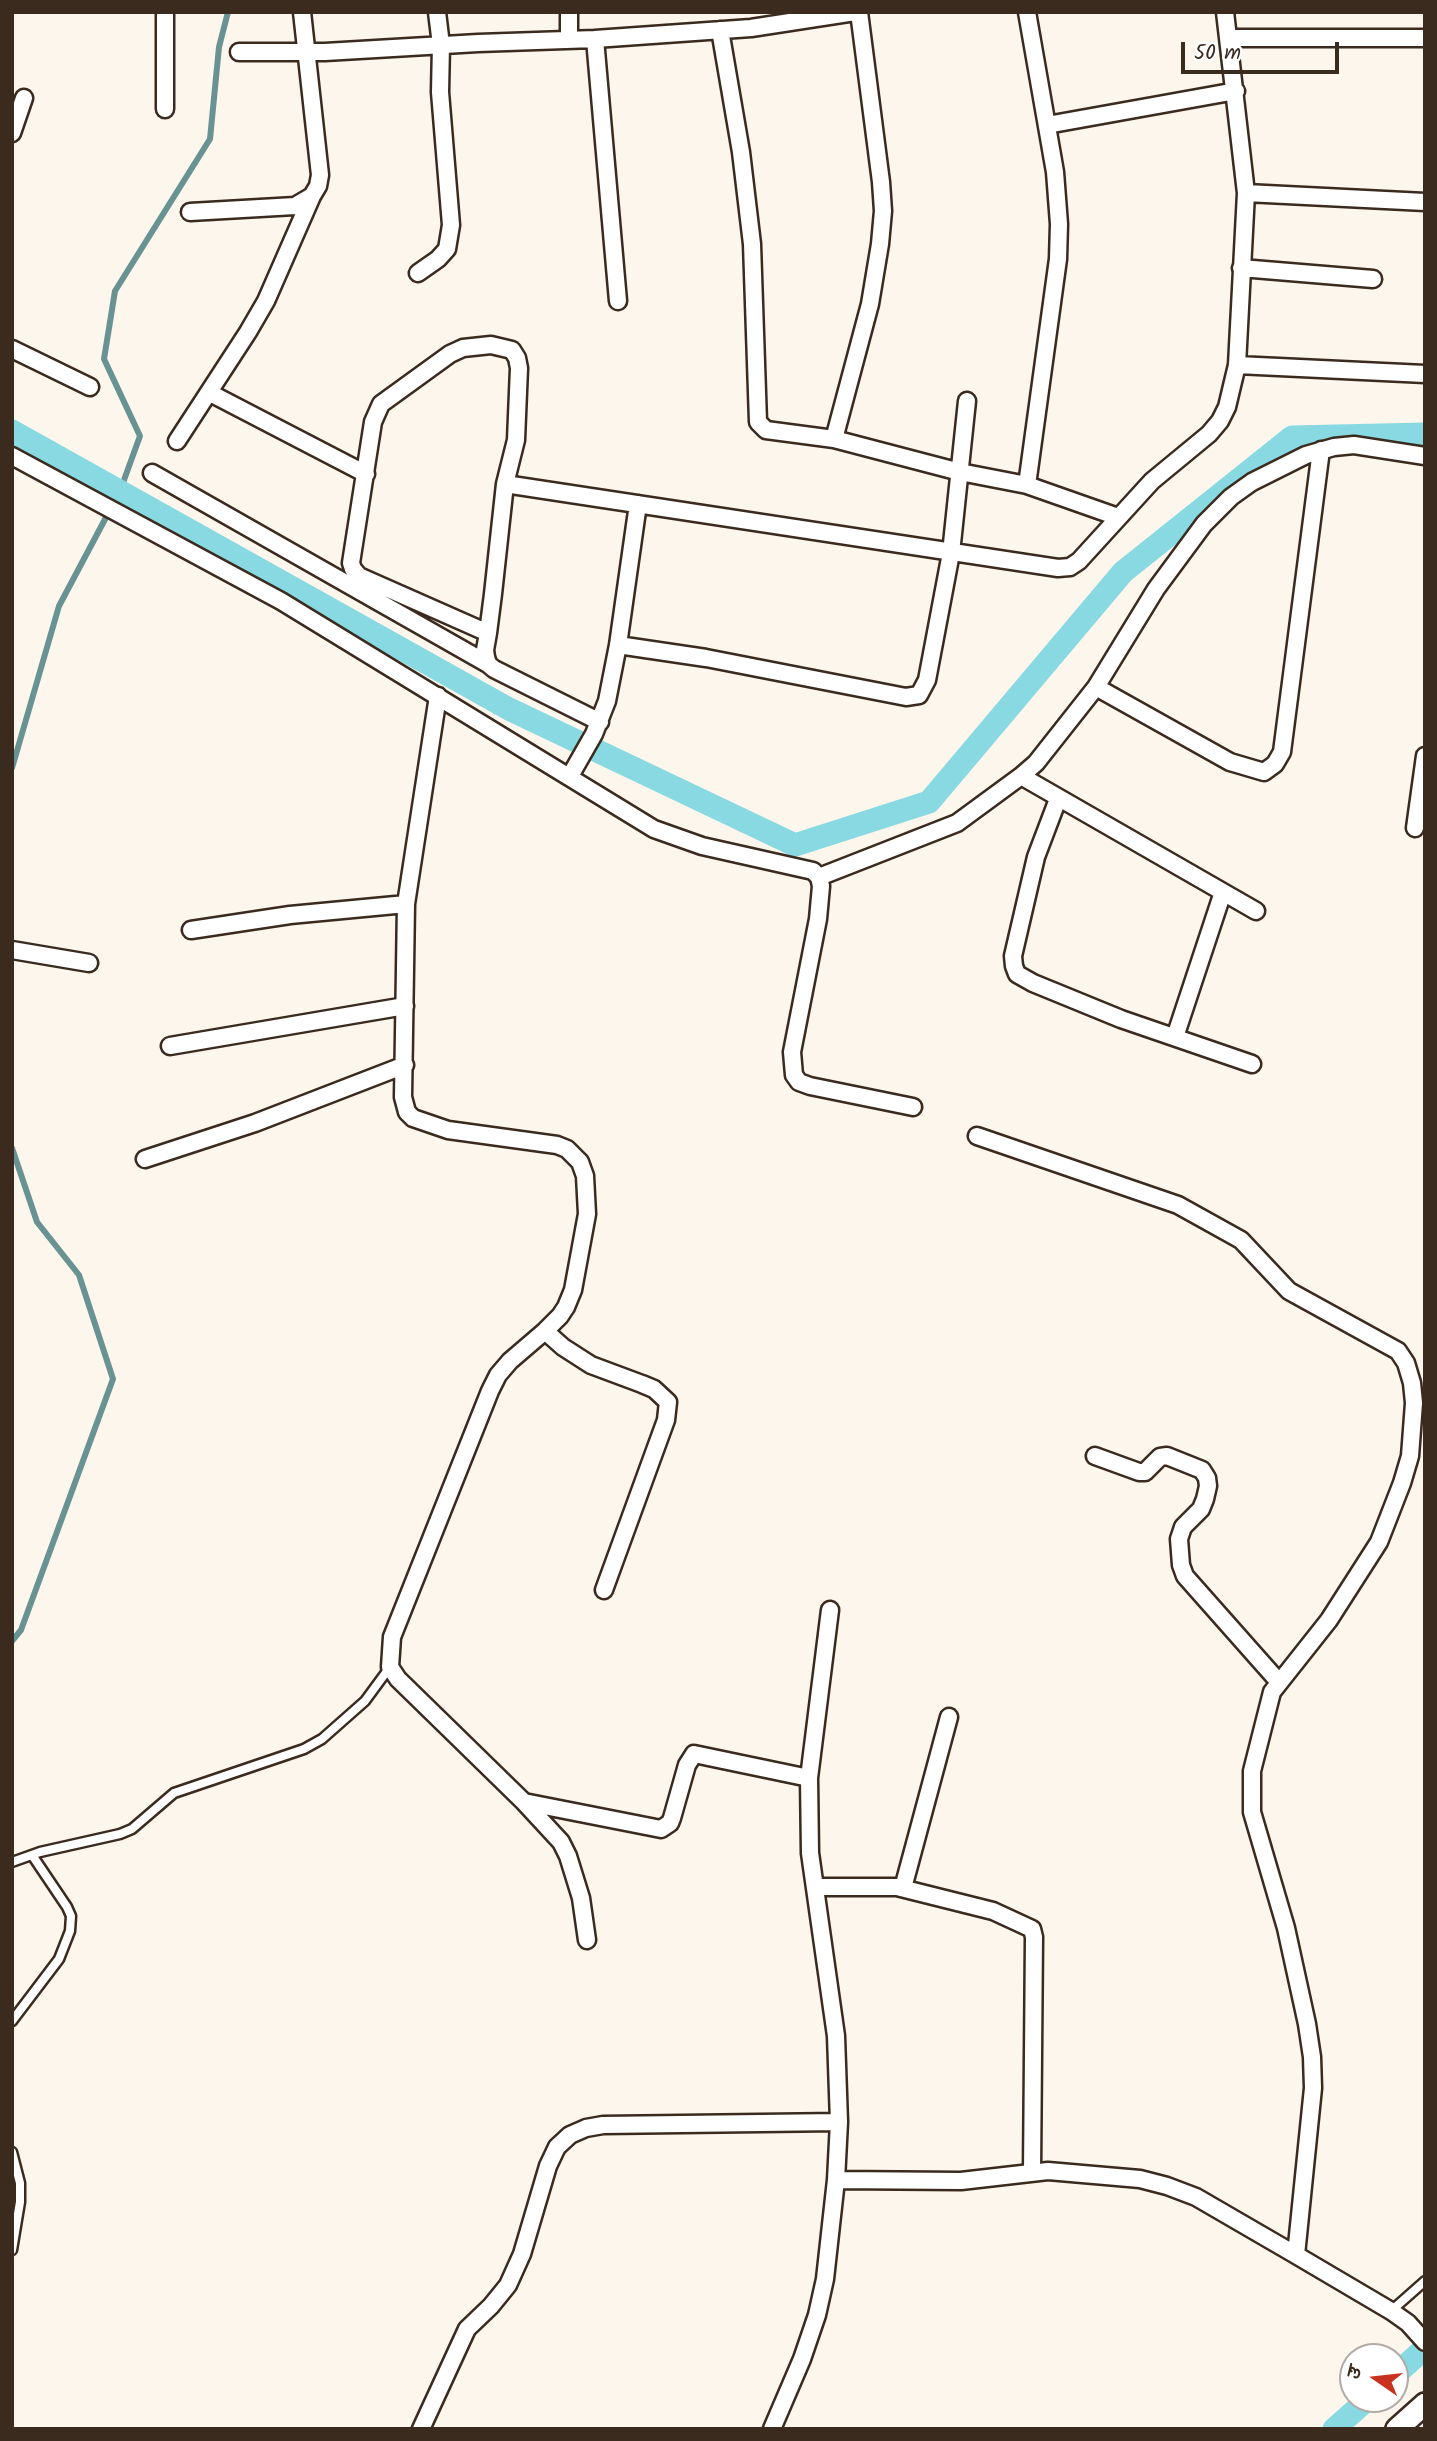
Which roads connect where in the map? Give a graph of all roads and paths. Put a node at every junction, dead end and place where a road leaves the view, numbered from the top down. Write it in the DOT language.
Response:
graph roads {
  1 [pos="165,12"];
  2 [pos="302,12"];
  3 [pos="437,12"];
  4 [pos="569,12"];
  5 [pos="857,12"];
  6 [pos="1027,12"];
  7 [pos="1225,12"];
  8 [pos="832,14"];
  9 [pos="720,30"];
  10 [pos="1230,38"];
  11 [pos="1425,38"];
  12 [pos="595,39"];
  13 [pos="569,40"];
  14 [pos="441,45"];
  15 [pos="239,52"];
  16 [pos="306,52"];
  17 [pos="1236,91"];
  18 [pos="24,98"];
  19 [pos="165,109"];
  20 [pos="1047,125"];
  21 [pos="12,133"];
  22 [pos="1246,193"];
  23 [pos="312,196"];
  24 [pos="1425,202"];
  25 [pos="190,212"];
  26 [pos="1241,268"];
  27 [pos="418,273"];
  28 [pos="1373,279"];
  29 [pos="618,301"];
  30 [pos="12,349"];
  31 [pos="1237,365"];
  32 [pos="1425,374"];
  33 [pos="90,387"];
  34 [pos="210,393"];
  35 [pos="967,401"];
  36 [pos="834,439"];
  37 [pos="177,441"];
  38 [pos="1321,450"];
  39 [pos="12,456"];
  40 [pos="1425,456"];
  41 [pos="960,472"];
  42 [pos="152,473"];
  43 [pos="366,474"];
  44 [pos="505,484"];
  45 [pos="1027,485"];
  46 [pos="638,504"];
  47 [pos="1118,517"];
  48 [pos="951,553"];
  49 [pos="488,633"];
  50 [pos="618,645"];
  51 [pos="488,664"];
  52 [pos="1096,687"];
  53 [pos="438,696"];
  54 [pos="597,728"];
  55 [pos="1425,756"];
  56 [pos="574,769"];
  57 [pos="1021,776"];
  58 [pos="1058,799"];
  59 [pos="1415,828"];
  60 [pos="819,877"];
  61 [pos="1223,892"];
  62 [pos="406,904"];
  63 [pos="1256,911"];
  64 [pos="191,930"];
  65 [pos="12,950"];
  66 [pos="89,963"];
  67 [pos="405,1006"];
  68 [pos="1175,1037"];
  69 [pos="170,1046"];
  70 [pos="1252,1064"];
  71 [pos="405,1065"];
  72 [pos="913,1107"];
  73 [pos="977,1136"];
  74 [pos="145,1159"];
  75 [pos="545,1331"];
  76 [pos="1419,1416"];
  77 [pos="1096,1456"];
  78 [pos="604,1590"];
  79 [pos="830,1610"];
  80 [pos="390,1667"];
  81 [pos="1278,1681"];
  82 [pos="949,1717"];
  83 [pos="809,1778"];
  84 [pos="524,1802"];
  85 [pos="33,1855"];
  86 [pos="12,1862"];
  87 [pos="815,1887"];
  88 [pos="903,1888"];
  89 [pos="587,1940"];
  90 [pos="12,2021"];
  91 [pos="839,2122"];
  92 [pos="12,2152"];
  93 [pos="1032,2172"];
  94 [pos="836,2180"];
  95 [pos="12,2250"];
  96 [pos="1296,2255"];
  97 [pos="1425,2281"];
  98 [pos="1391,2311"];
  99 [pos="1425,2342"];
  100 [pos="1425,2404"];
  101 [pos="421,2429"];
  102 [pos="772,2429"];
  103 [pos="1397,2429"];
  1 -- 19 [label="street"];
  2 -- 16 [label="street"];
  3 -- 14 [label="street"];
  4 -- 13 [label="street"];
  5 -- 8 [label="street"];
  5 -- 36 [label="street"];
  6 -- 20 [label="street"];
  7 -- 10 [label="street"];
  8 -- 9 [label="street"];
  9 -- 12 [label="street"];
  9 -- 36 [label="street"];
  10 -- 11 [label="street"];
  10 -- 17 [label="street"];
  12 -- 13 [label="street"];
  12 -- 29 [label="street"];
  13 -- 14 [label="street"];
  14 -- 16 [label="street"];
  14 -- 27 [label="street"];
  15 -- 16 [label="street"];
  16 -- 23 [label="street"];
  17 -- 20 [label="street"];
  17 -- 22 [label="street"];
  18 -- 21 [label="street"];
  20 -- 45 [label="street"];
  22 -- 24 [label="street"];
  22 -- 26 [label="street"];
  23 -- 25 [label="street"];
  23 -- 34 [label="street"];
  26 -- 28 [label="street"];
  26 -- 31 [label="street"];
  30 -- 33 [label="street"];
  31 -- 32 [label="street"];
  31 -- 47 [label="street"];
  34 -- 37 [label="street"];
  34 -- 43 [label="street"];
  35 -- 41 [label="street"];
  36 -- 41 [label="street"];
  38 -- 40 [label="street"];
  38 -- 52 [label="street"];
  38 -- 52 [label="street"];
  39 -- 53 [label="street"];
  41 -- 45 [label="street"];
  41 -- 48 [label="street"];
  42 -- 51 [label="street"];
  43 -- 44 [label="street"];
  43 -- 49 [label="street"];
  44 -- 46 [label="street"];
  44 -- 49 [label="street"];
  45 -- 47 [label="street"];
  46 -- 48 [label="street"];
  46 -- 50 [label="street"];
  47 -- 48 [label="street"];
  48 -- 50 [label="street"];
  49 -- 51 [label="street"];
  50 -- 54 [label="street"];
  51 -- 54 [label="street"];
  52 -- 57 [label="street"];
  53 -- 56 [label="street"];
  53 -- 62 [label="street"];
  54 -- 56 [label="street"];
  55 -- 59 [label="street"];
  56 -- 60 [label="street"];
  57 -- 58 [label="street"];
  57 -- 60 [label="street"];
  58 -- 61 [label="street"];
  58 -- 68 [label="street"];
  60 -- 72 [label="street"];
  61 -- 63 [label="street"];
  61 -- 68 [label="street"];
  62 -- 64 [label="street"];
  62 -- 67 [label="street"];
  65 -- 66 [label="street"];
  67 -- 69 [label="street"];
  67 -- 71 [label="street"];
  68 -- 70 [label="street"];
  71 -- 74 [label="street"];
  71 -- 75 [label="street"];
  73 -- 76 [label="street"];
  75 -- 78 [label="street"];
  75 -- 80 [label="street"];
  76 -- 81 [label="street"];
  77 -- 81 [label="street"];
  79 -- 83 [label="street"];
  80 -- 84 [label="street"];
  80 -- 85 [label="lane"];
  81 -- 96 [label="street"];
  82 -- 88 [label="street"];
  83 -- 84 [label="street"];
  83 -- 87 [label="street"];
  84 -- 89 [label="street"];
  85 -- 86 [label="lane"];
  85 -- 90 [label="lane"];
  87 -- 88 [label="street"];
  87 -- 91 [label="street"];
  88 -- 93 [label="street"];
  91 -- 94 [label="street"];
  91 -- 101 [label="street"];
  92 -- 95 [label="lane"];
  93 -- 94 [label="street"];
  93 -- 96 [label="street"];
  94 -- 102 [label="street"];
  96 -- 98 [label="street"];
  97 -- 98 [label="lane"];
  98 -- 99 [label="street"];
  100 -- 103 [label="street"];
}
